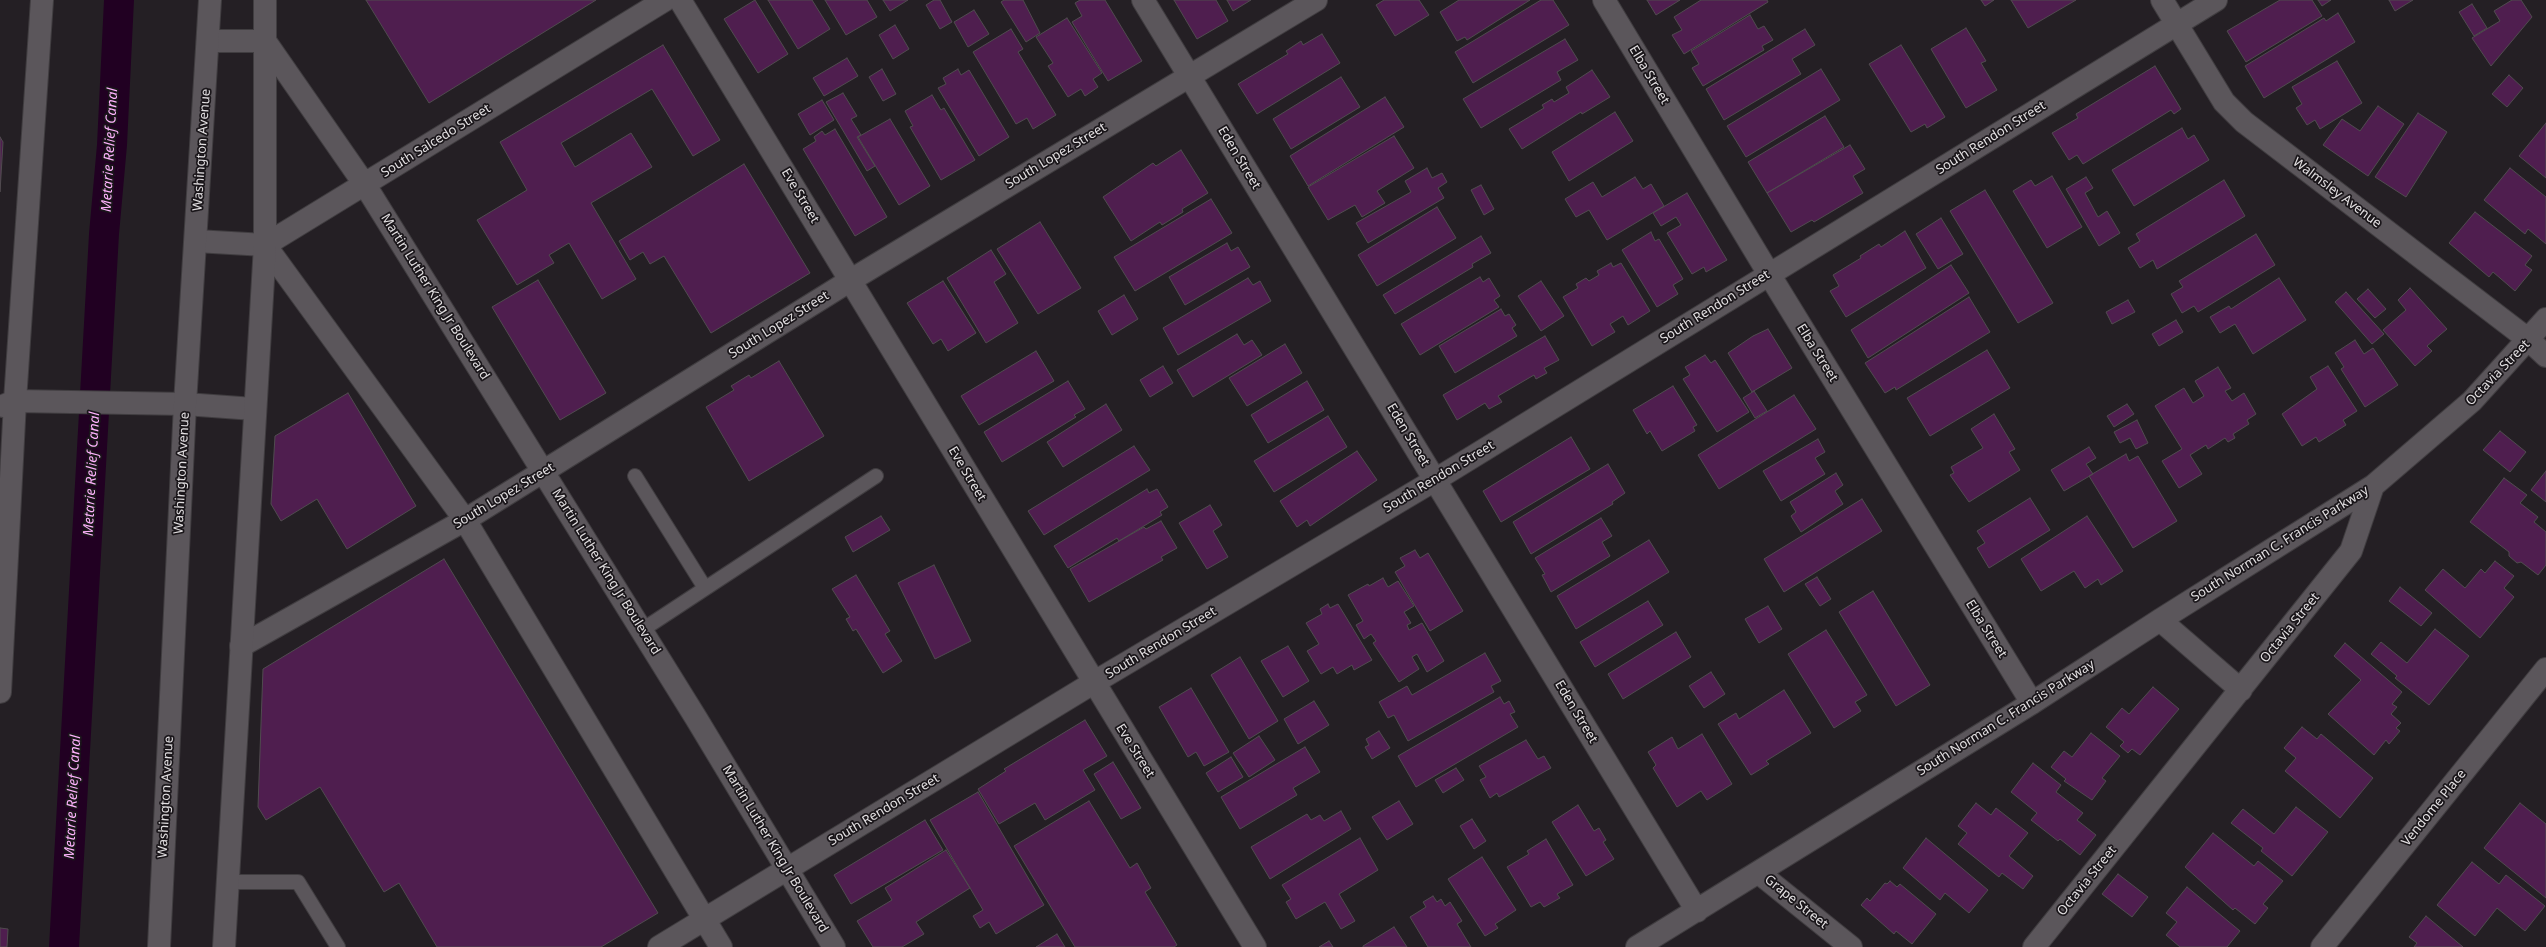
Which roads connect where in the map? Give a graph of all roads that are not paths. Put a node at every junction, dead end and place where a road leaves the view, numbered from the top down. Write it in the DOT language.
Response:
graph roads {
  1 [pos="42,0"];
  2 [pos="210,0"];
  3 [pos="265,0"];
  4 [pos="665,0"];
  5 [pos="680,0"];
  6 [pos="1143,0"];
  7 [pos="1316,0"];
  8 [pos="1604,0"];
  9 [pos="2162,0"];
  10 [pos="2216,0"];
  11 [pos="2176,24"];
  12 [pos="209,41"];
  13 [pos="265,41"];
  14 [pos="1189,76"];
  15 [pos="365,185"];
  16 [pos="196,241"];
  17 [pos="265,245"];
  18 [pos="1769,274"];
  19 [pos="851,280"];
  20 [pos="2546,319"];
  21 [pos="2529,340"];
  22 [pos="2546,356"];
  23 [pos="8,404"];
  24 [pos="185,404"];
  25 [pos="254,409"];
  26 [pos="544,472"];
  27 [pos="635,476"];
  28 [pos="876,476"];
  29 [pos="1435,480"];
  30 [pos="2373,486"];
  31 [pos="465,520"];
  32 [pos="705,588"];
  33 [pos="2160,620"];
  34 [pos="642,630"];
  35 [pos="241,646"];
  36 [pos="2546,670"];
  37 [pos="1093,683"];
  38 [pos="2241,690"];
  39 [pos="0,692"];
  40 [pos="2032,704"];
  41 [pos="787,869"];
  42 [pos="1759,873"];
  43 [pos="228,882"];
  44 [pos="1697,911"];
  45 [pos="705,920"];
  46 [pos="159,947"];
  47 [pos="224,947"];
  48 [pos="338,947"];
  49 [pos="659,947"];
  50 [pos="721,947"];
  51 [pos="834,947"];
  52 [pos="1255,947"];
  53 [pos="1637,947"];
  54 [pos="1851,947"];
  55 [pos="2034,947"];
  56 [pos="2322,947"];
  1 -- 23 [label="street"];
  2 -- 12 [label="street, Washington Avenue"];
  3 -- 13 [label="street"];
  4 -- 15 [label="street, South Salcedo Street"];
  5 -- 19 [label="street, Eve Street"];
  6 -- 14 [label="street, Eden Street"];
  7 -- 14 [label="street, South Lopez Street"];
  8 -- 18 [label="street, Elba Street"];
  9 -- 11 [label="street, Walmsley Avenue"];
  10 -- 11 [label="street, South Rendon Street"];
  11 -- 18 [label="street, South Rendon Street"];
  11 -- 21 [label="street, Walmsley Avenue"];
  12 -- 13 [label="street"];
  12 -- 16 [label="street, Washington Avenue"];
  13 -- 15 [label="street, Martin Luther King Jr Boulevard"];
  13 -- 17 [label="street"];
  14 -- 19 [label="street, South Lopez Street"];
  14 -- 29 [label="street, Eden Street"];
  15 -- 17 [label="street, South Salcedo Street"];
  15 -- 26 [label="street, Martin Luther King Jr Boulevard"];
  16 -- 17 [label="street"];
  16 -- 24 [label="street, Washington Avenue"];
  17 -- 25 [label="street"];
  17 -- 31 [label="street"];
  18 -- 29 [label="street, South Rendon Street"];
  18 -- 40 [label="street, Elba Street"];
  19 -- 26 [label="street, South Lopez Street"];
  19 -- 37 [label="street, Eve Street"];
  20 -- 21 [label="street, Octavia Street"];
  21 -- 22 [label="street, Walmsley Avenue"];
  21 -- 30 [label="street, Octavia Street"];
  23 -- 24 [label="street"];
  23 -- 39 [label="street"];
  24 -- 25 [label="street"];
  24 -- 46 [label="street, Washington Avenue"];
  25 -- 35 [label="street"];
  26 -- 31 [label="street, South Lopez Street"];
  26 -- 34 [label="street, Martin Luther King Jr Boulevard"];
  27 -- 32 [label="lane"];
  28 -- 32 [label="lane"];
  29 -- 37 [label="street, South Rendon Street"];
  29 -- 44 [label="street, Eden Street"];
  30 -- 33 [label="street, South Norman C. Francis Parkway"];
  30 -- 38 [label="street, Octavia Street"];
  31 -- 35 [label="street, South Lopez Street"];
  31 -- 45 [label="street"];
  32 -- 34 [label="lane"];
  33 -- 38 [label="street"];
  33 -- 40 [label="street, South Norman C. Francis Parkway"];
  34 -- 41 [label="street, Martin Luther King Jr Boulevard"];
  35 -- 43 [label="street"];
  36 -- 56 [label="street, Vendome Place"];
  37 -- 41 [label="street, South Rendon Street"];
  37 -- 52 [label="street, Eve Street"];
  38 -- 55 [label="street, Octavia Street"];
  40 -- 42 [label="street, South Norman C. Francis Parkway"];
  41 -- 45 [label="street, South Rendon Street"];
  41 -- 51 [label="street, Martin Luther King Jr Boulevard"];
  42 -- 44 [label="street, South Norman C. Francis Parkway"];
  42 -- 54 [label="street, Grape Street"];
  43 -- 47 [label="street"];
  43 -- 48 [label="lane"];
  44 -- 53 [label="street, South Norman C. Francis Parkway"];
  45 -- 49 [label="street, South Rendon Street"];
  45 -- 50 [label="street"];
}
